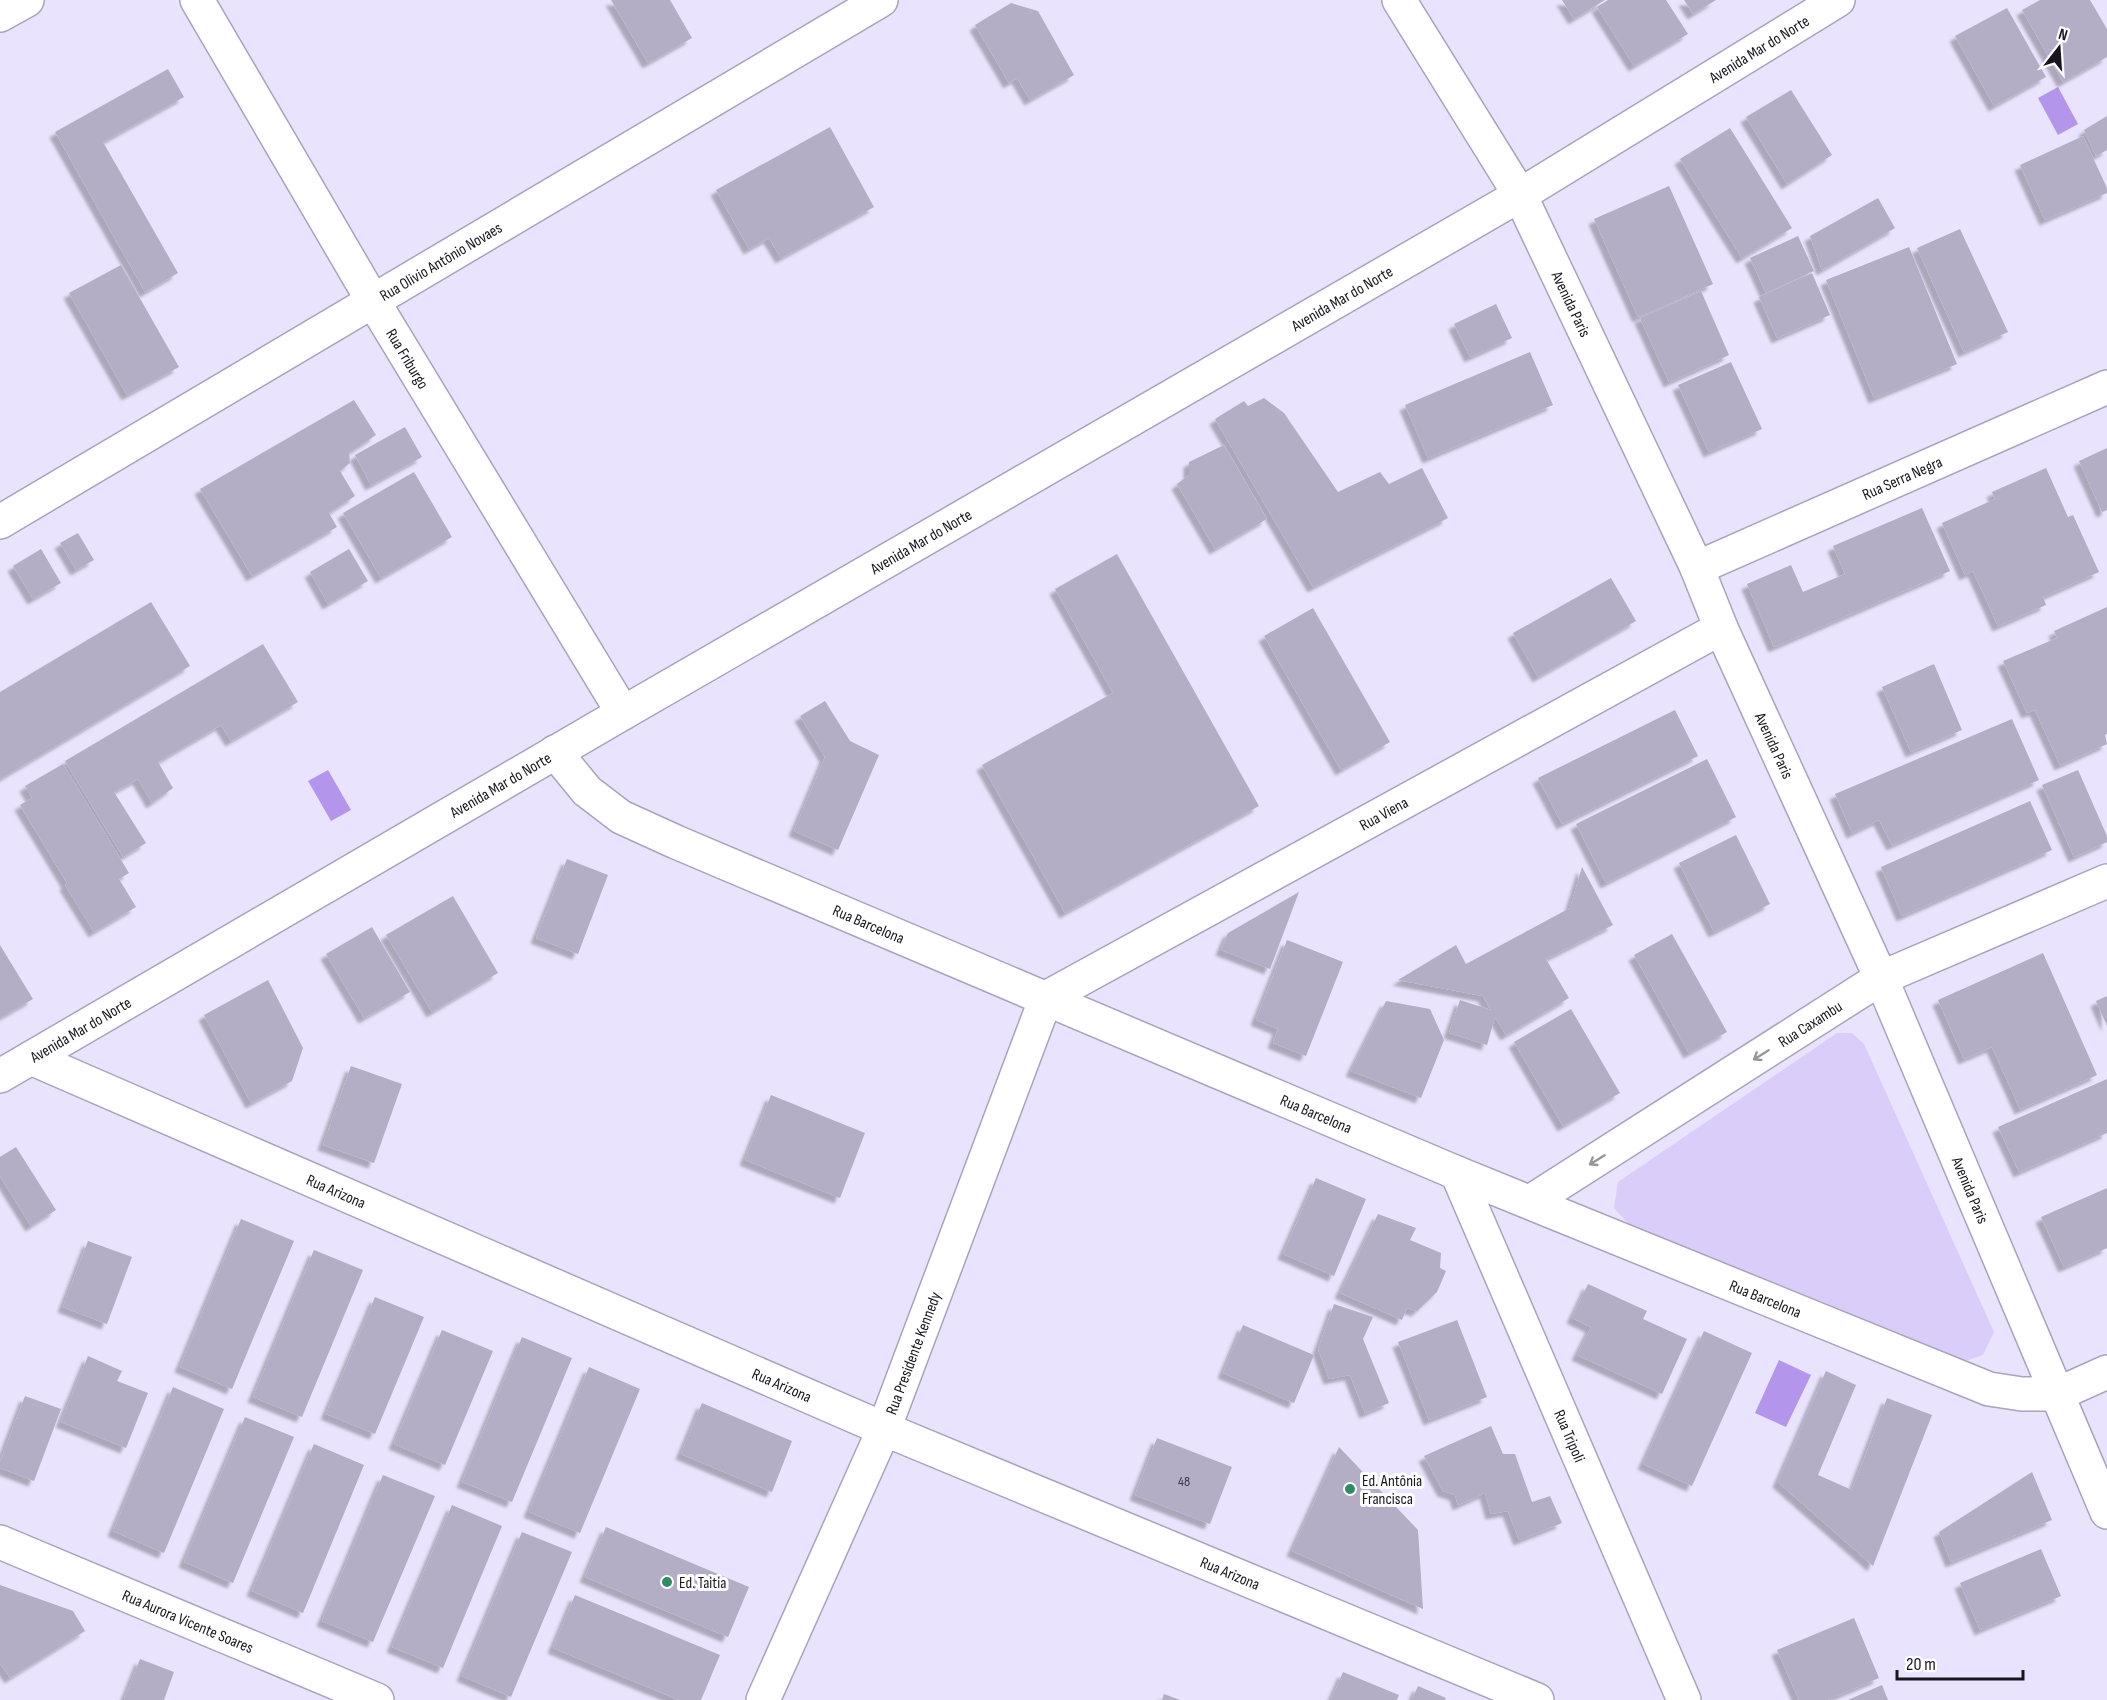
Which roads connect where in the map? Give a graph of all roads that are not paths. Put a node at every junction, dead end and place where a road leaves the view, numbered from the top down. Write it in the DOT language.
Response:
graph roads {
  1 [pos="27,0"];
  2 [pos="198,0"];
  3 [pos="881,0"];
  4 [pos="1399,0"];
  5 [pos="1838,0"];
  6 [pos="0,15"];
  7 [pos="1520,195"];
  8 [pos="373,301"];
  9 [pos="2107,387"];
  10 [pos="0,522"];
  11 [pos="1697,568"];
  12 [pos="1721,628"];
  13 [pos="623,712"];
  14 [pos="555,752"];
  15 [pos="2107,881"];
  16 [pos="1881,978"];
  17 [pos="1046,998"];
  18 [pos="31,1058"];
  19 [pos="0,1076"];
  20 [pos="1457,1173"];
  21 [pos="1530,1202"];
  22 [pos="2107,1372"];
  23 [pos="2058,1394"];
  24 [pos="884,1428"];
  25 [pos="2107,1512"];
  26 [pos="0,1542"];
  27 [pos="377,1700"];
  28 [pos="763,1700"];
  29 [pos="1537,1700"];
  30 [pos="1684,1700"];
  1 -- 6 [label="street"];
  2 -- 8 [label="street, Rua Friburgo"];
  3 -- 8 [label="street, Rua Olivio Antônio Novaes"];
  4 -- 7 [label="street, Avenida Paris"];
  5 -- 7 [label="street, Avenida Mar do Norte"];
  7 -- 11 [label="street, Avenida Paris"];
  7 -- 13 [label="street, Avenida Mar do Norte"];
  8 -- 10 [label="street, Rua Olivio Antônio Novaes"];
  8 -- 13 [label="street, Rua Friburgo"];
  9 -- 11 [label="street, Rua Serra Negra"];
  11 -- 12 [label="street, Avenida Paris"];
  12 -- 16 [label="street, Avenida Paris"];
  12 -- 17 [label="street, Rua Viena"];
  13 -- 14 [label="street, Avenida Mar do Norte"];
  14 -- 17 [label="street, Rua Barcelona"];
  14 -- 18 [label="street, Avenida Mar do Norte"];
  15 -- 16 [label="street, Rua Caxambu"];
  16 -- 21 [label="street, Rua Caxambu, one-way"];
  16 -- 23 [label="street, Avenida Paris"];
  17 -- 20 [label="street, Rua Barcelona"];
  17 -- 24 [label="street, Rua Presidente Kennedy"];
  18 -- 19 [label="street, Avenida Mar do Norte"];
  18 -- 24 [label="street, Rua Arizona"];
  20 -- 21 [label="street, Rua Barcelona"];
  20 -- 30 [label="street, Rua Tripoli"];
  21 -- 23 [label="street, Rua Barcelona"];
  22 -- 23 [label="street, Rua Barcelona"];
  23 -- 25 [label="street, Avenida Paris"];
  24 -- 28 [label="street, Rua Presidente Kennedy"];
  24 -- 29 [label="street, Rua Arizona"];
  26 -- 27 [label="street, Rua Aurora Vicente Soares"];
}
